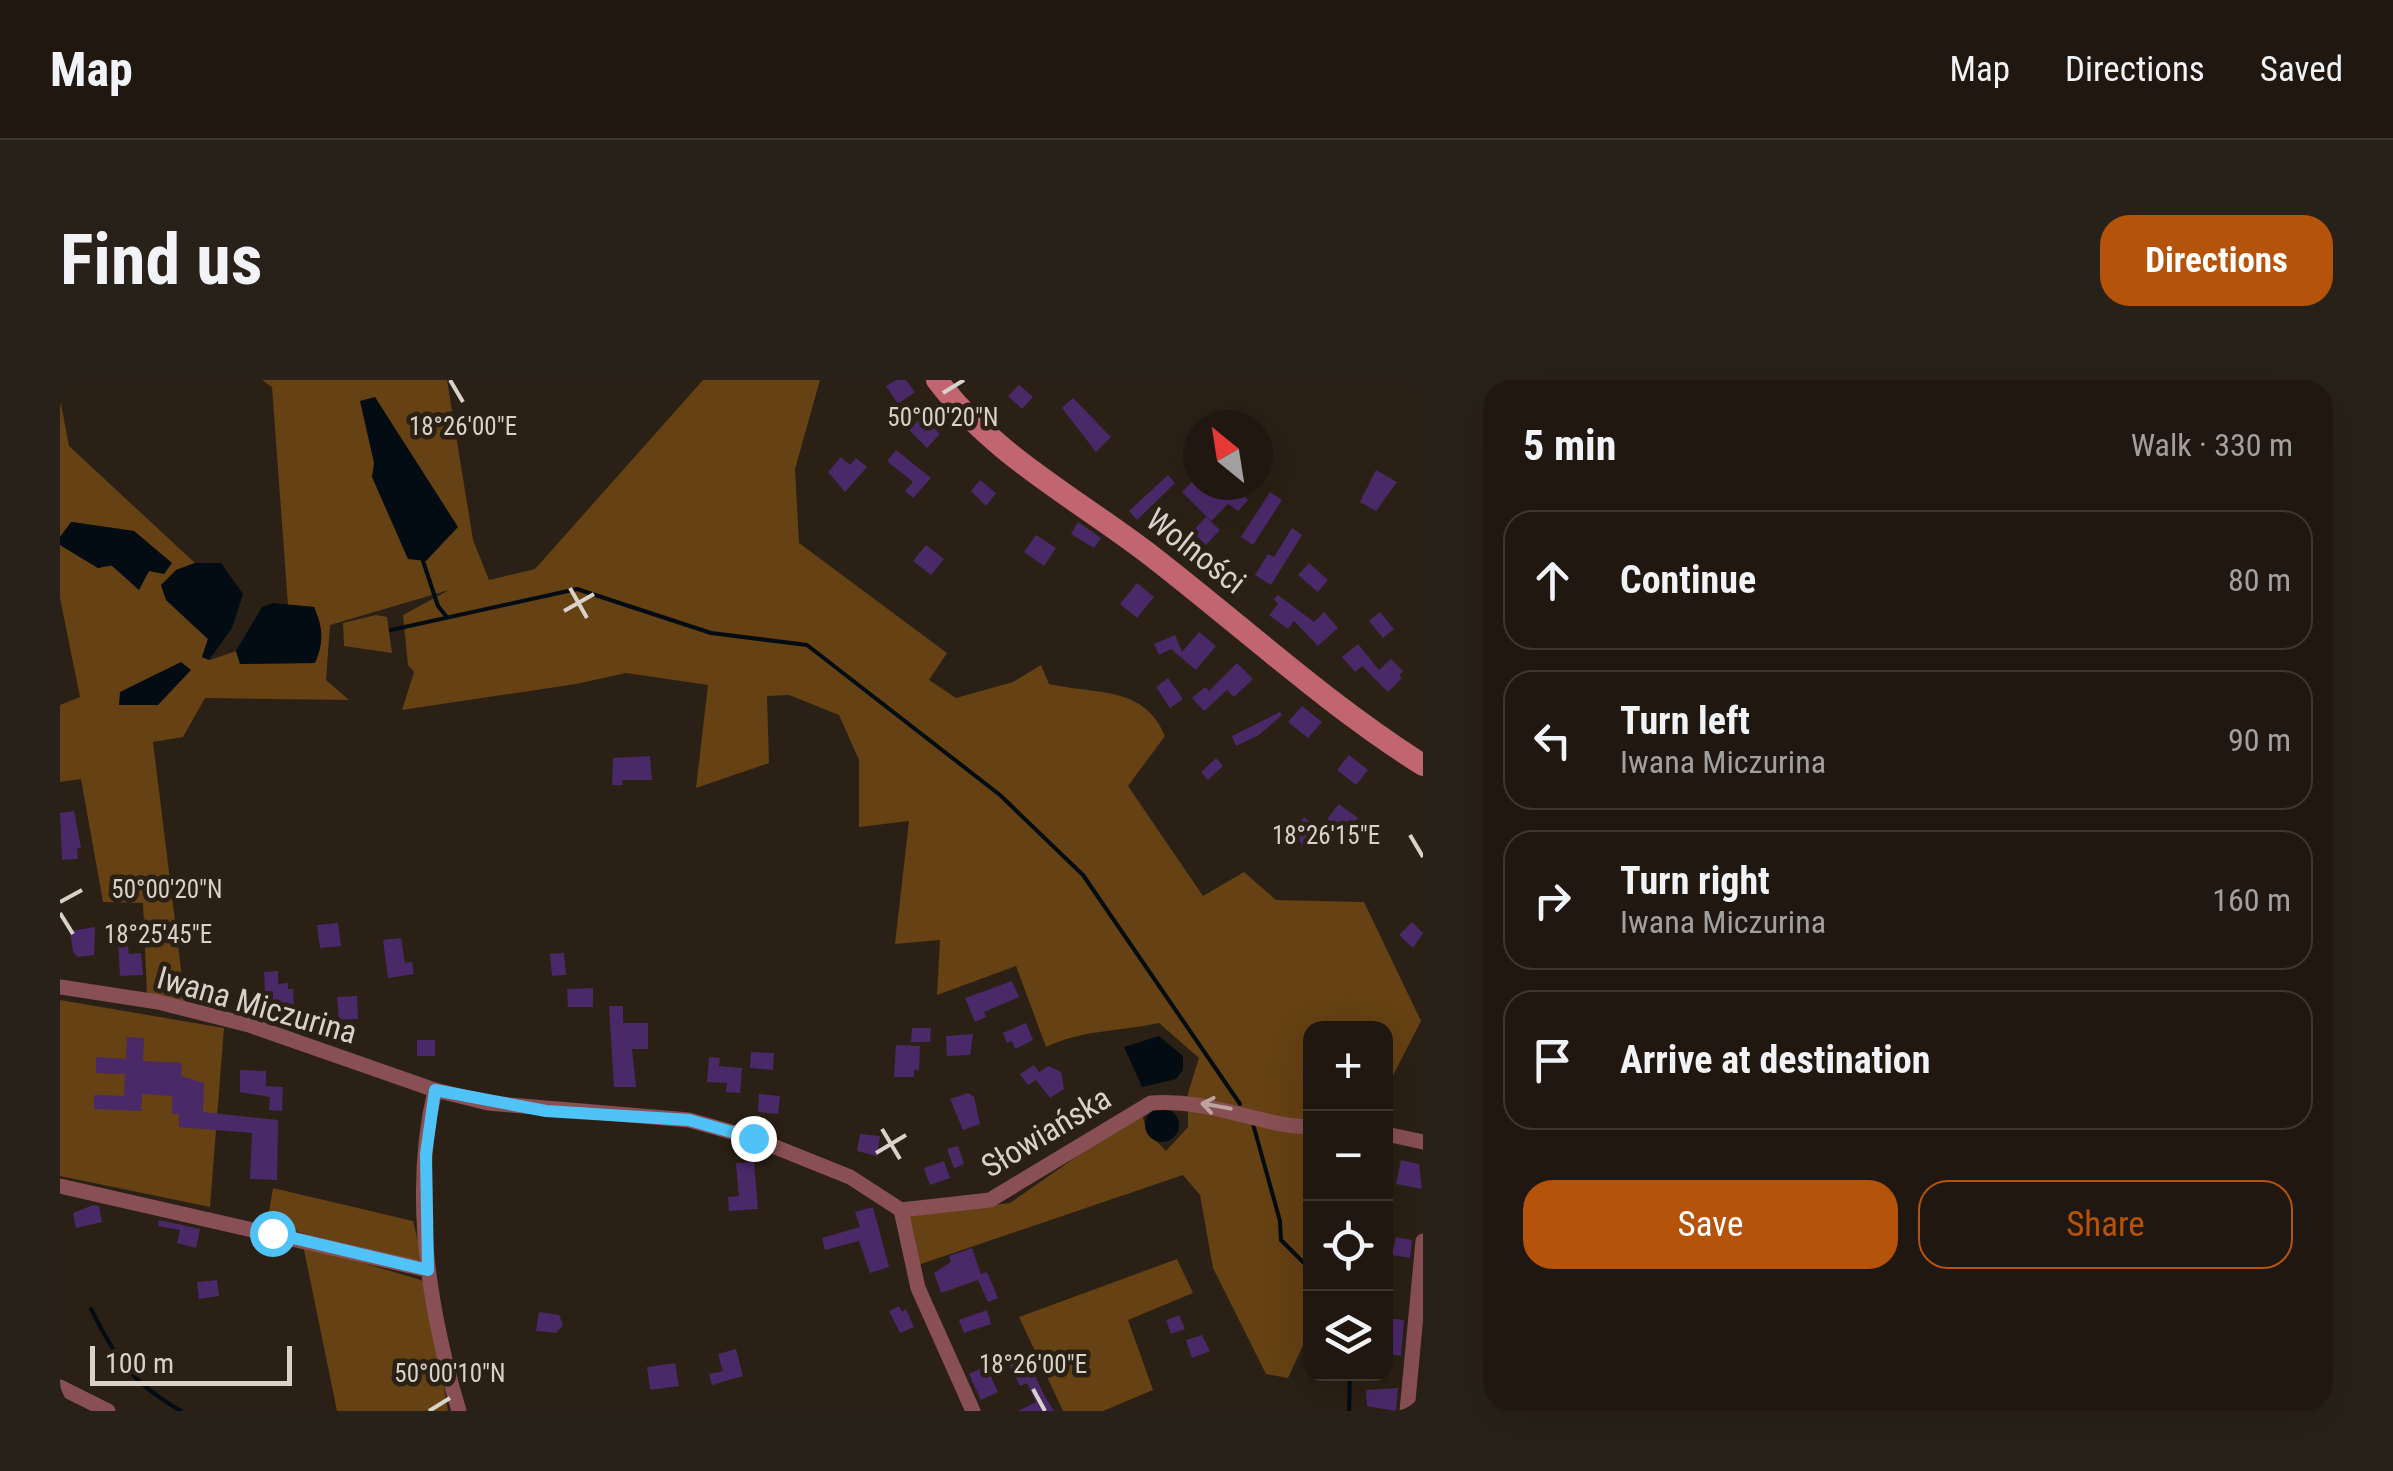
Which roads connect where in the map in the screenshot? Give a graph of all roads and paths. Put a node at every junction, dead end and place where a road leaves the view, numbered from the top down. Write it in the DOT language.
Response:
graph roads {
  1 [pos="937,380"];
  2 [pos="1423,764"];
  3 [pos="60,987"];
  4 [pos="435,1090"];
  5 [pos="1303,1126"];
  6 [pos="1393,1136"];
  7 [pos="1423,1142"];
  8 [pos="60,1186"];
  9 [pos="901,1210"];
  10 [pos="1423,1241"];
  11 [pos="428,1270"];
  12 [pos="60,1386"];
  13 [pos="108,1411"];
  14 [pos="459,1411"];
  15 [pos="973,1411"];
  16 [pos="1407,1411"];
  1 -- 2 [label="street, Wolności"];
  3 -- 4 [label="street, Iwana Miczurina"];
  4 -- 9 [label="street, Iwana Miczurina"];
  4 -- 11 [label="street"];
  5 -- 9 [label="street, Słowiańska, one-way"];
  6 -- 7 [label="street"];
  8 -- 11 [label="street"];
  9 -- 15 [label="street"];
  10 -- 16 [label="street"];
  11 -- 14 [label="street"];
  12 -- 13 [label="street"];
}
